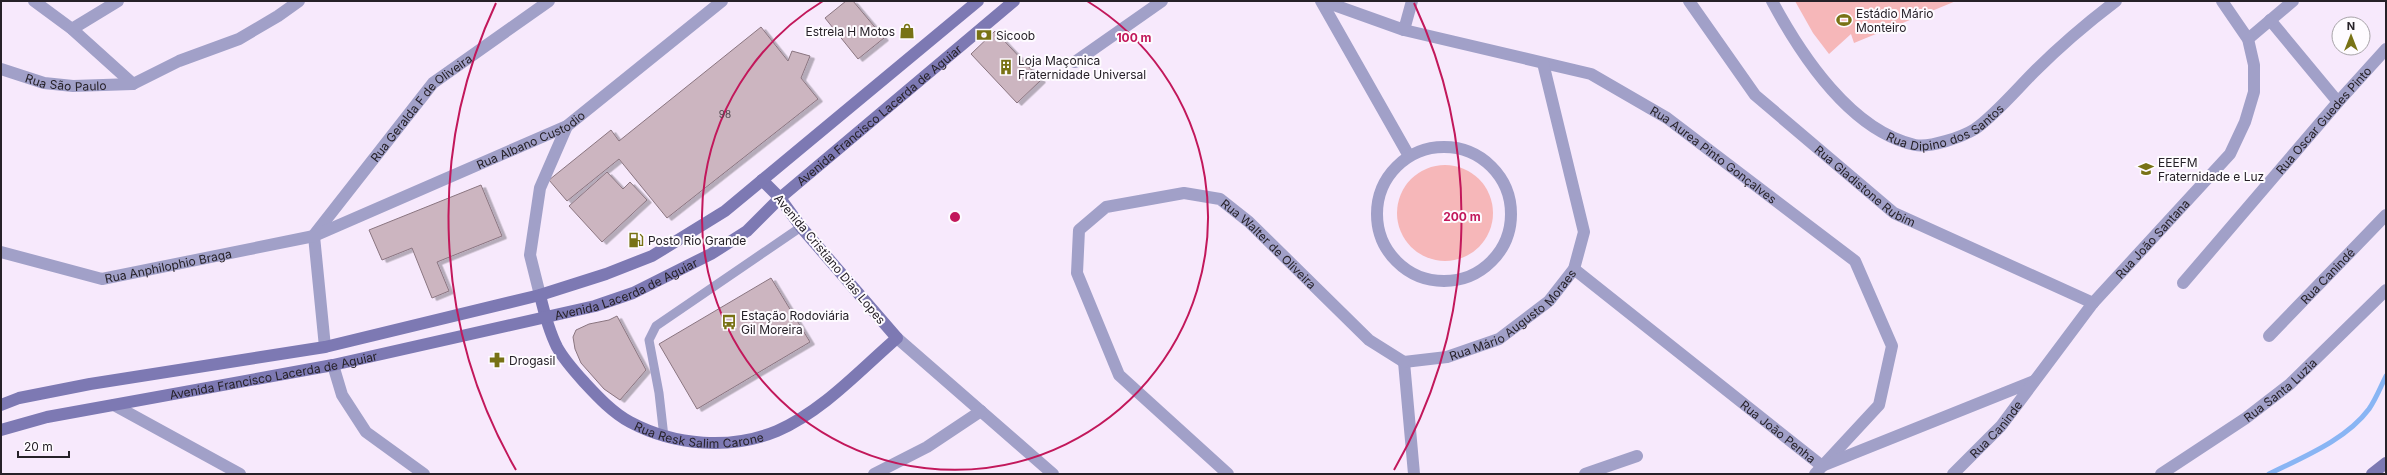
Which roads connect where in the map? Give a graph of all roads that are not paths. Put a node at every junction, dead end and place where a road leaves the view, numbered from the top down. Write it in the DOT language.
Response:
graph roads {
  1 [pos="34,1"];
  2 [pos="118,1"];
  3 [pos="299,1"];
  4 [pos="549,1"];
  5 [pos="722,1"];
  6 [pos="978,1"];
  7 [pos="1014,1"];
  8 [pos="1162,1"];
  9 [pos="1322,1"];
  10 [pos="1412,1"];
  11 [pos="1689,1"];
  12 [pos="1772,1"];
  13 [pos="2116,1"];
  14 [pos="2222,1"];
  15 [pos="2293,1"];
  16 [pos="2270,20"];
  17 [pos="72,29"];
  18 [pos="1404,30"];
  19 [pos="2248,40"];
  20 [pos="2386,49"];
  21 [pos="1075,62"];
  22 [pos="1543,63"];
  23 [pos="1,69"];
  24 [pos="133,84"];
  25 [pos="2338,102"];
  26 [pos="567,126"];
  27 [pos="1409,156"];
  28 [pos="762,180"];
  29 [pos="780,198"];
  30 [pos="2386,215"];
  31 [pos="801,227"];
  32 [pos="314,236"];
  33 [pos="1,252"];
  34 [pos="1574,269"];
  35 [pos="2183,284"];
  36 [pos="2386,290"];
  37 [pos="540,295"];
  38 [pos="2093,303"];
  39 [pos="545,317"];
  40 [pos="2269,336"];
  41 [pos="897,338"];
  42 [pos="325,347"];
  43 [pos="1404,362"];
  44 [pos="333,365"];
  45 [pos="2035,381"];
  46 [pos="1,405"];
  47 [pos="114,405"];
  48 [pos="981,411"];
  49 [pos="1,430"];
  50 [pos="664,437"];
  51 [pos="1637,456"];
  52 [pos="2386,463"];
  53 [pos="1818,470"];
  54 [pos="240,474"];
  55 [pos="424,474"];
  56 [pos="874,474"];
  57 [pos="1053,474"];
  58 [pos="1228,474"];
  59 [pos="1414,474"];
  60 [pos="1585,474"];
  61 [pos="1953,474"];
  62 [pos="2161,474"];
  63 [pos="2372,474"];
  1 -- 17 [label="street"];
  2 -- 17 [label="street"];
  3 -- 24 [label="street"];
  4 -- 32 [label="street, Rua Geralda F de Oliveira"];
  5 -- 26 [label="street, Rua Albano Custodio"];
  6 -- 28 [label="main road, Avenida Francisco Lacerda de Aguiar"];
  7 -- 29 [label="main road, Avenida Francisco Lacerda de Aguiar"];
  8 -- 21 [label="street"];
  9 -- 18 [label="street, Rua Aurea Pinto Gonçalves"];
  9 -- 27 [label="street"];
  10 -- 18 [label="street"];
  11 -- 38 [label="street, Rua Gladistone Rubim"];
  12 -- 13 [label="street, Rua Dipino dos Santos"];
  14 -- 19 [label="street, Rua João Santana"];
  15 -- 16 [label="street"];
  16 -- 19 [label="street"];
  16 -- 25 [label="street"];
  17 -- 24 [label="street"];
  18 -- 22 [label="street, Rua Aurea Pinto Gonçalves"];
  19 -- 38 [label="street, Rua João Santana"];
  20 -- 25 [label="street, Rua Oscar Guedes Pinto"];
  22 -- 34 [label="street, Rua Mário Augusto Moraes"];
  22 -- 53 [label="street, Rua Aurea Pinto Gonçalves"];
  23 -- 24 [label="street, Rua São Paulo"];
  25 -- 35 [label="street, Rua Oscar Guedes Pinto"];
  26 -- 32 [label="street, Rua Albano Custodio"];
  26 -- 37 [label="street"];
  27 -- 27 [label="street"];
  28 -- 29 [label="main road, Avenida Cristiano Dias Lopes"];
  28 -- 37 [label="main road, Avenida Lacerda de Aguiar"];
  29 -- 31 [label="main road, Avenida Cristiano Dias Lopes"];
  29 -- 39 [label="main road, Avenida Lacerda de Aguiar"];
  30 -- 40 [label="street, Rua Canindé"];
  31 -- 41 [label="main road, Avenida Cristiano Dias Lopes"];
  31 -- 50 [label="lane"];
  32 -- 33 [label="street, Rua Anphilophio Braga"];
  32 -- 42 [label="street"];
  34 -- 43 [label="street, Rua Mário Augusto Moraes"];
  34 -- 53 [label="street, Rua João Penha"];
  36 -- 62 [label="street, Rua Santa Luzia"];
  37 -- 39 [label="main road, Rua Resk Salim Carone"];
  37 -- 42 [label="main road, Avenida Francisco Lacerda de Aguiar"];
  38 -- 45 [label="street, Rua João Santana"];
  39 -- 44 [label="main road, Avenida Francisco Lacerda de Aguiar"];
  39 -- 50 [label="main road, Rua Resk Salim Carone"];
  41 -- 48 [label="street"];
  41 -- 50 [label="main road, Rua Resk Salim Carone"];
  42 -- 46 [label="main road, Avenida Francisco Lacerda de Aguiar"];
  43 -- 58 [label="street, Rua Walter de Oliveira"];
  43 -- 59 [label="street"];
  44 -- 47 [label="main road, Avenida Francisco Lacerda de Aguiar"];
  44 -- 55 [label="street"];
  45 -- 53 [label="street, Rua João Penha"];
  45 -- 61 [label="street, Rua Caninde"];
  47 -- 49 [label="main road, Avenida Francisco Lacerda de Aguiar"];
  47 -- 54 [label="street"];
  48 -- 56 [label="street"];
  48 -- 57 [label="street"];
  51 -- 60 [label="street"];
  52 -- 63 [label="main road"];
}
